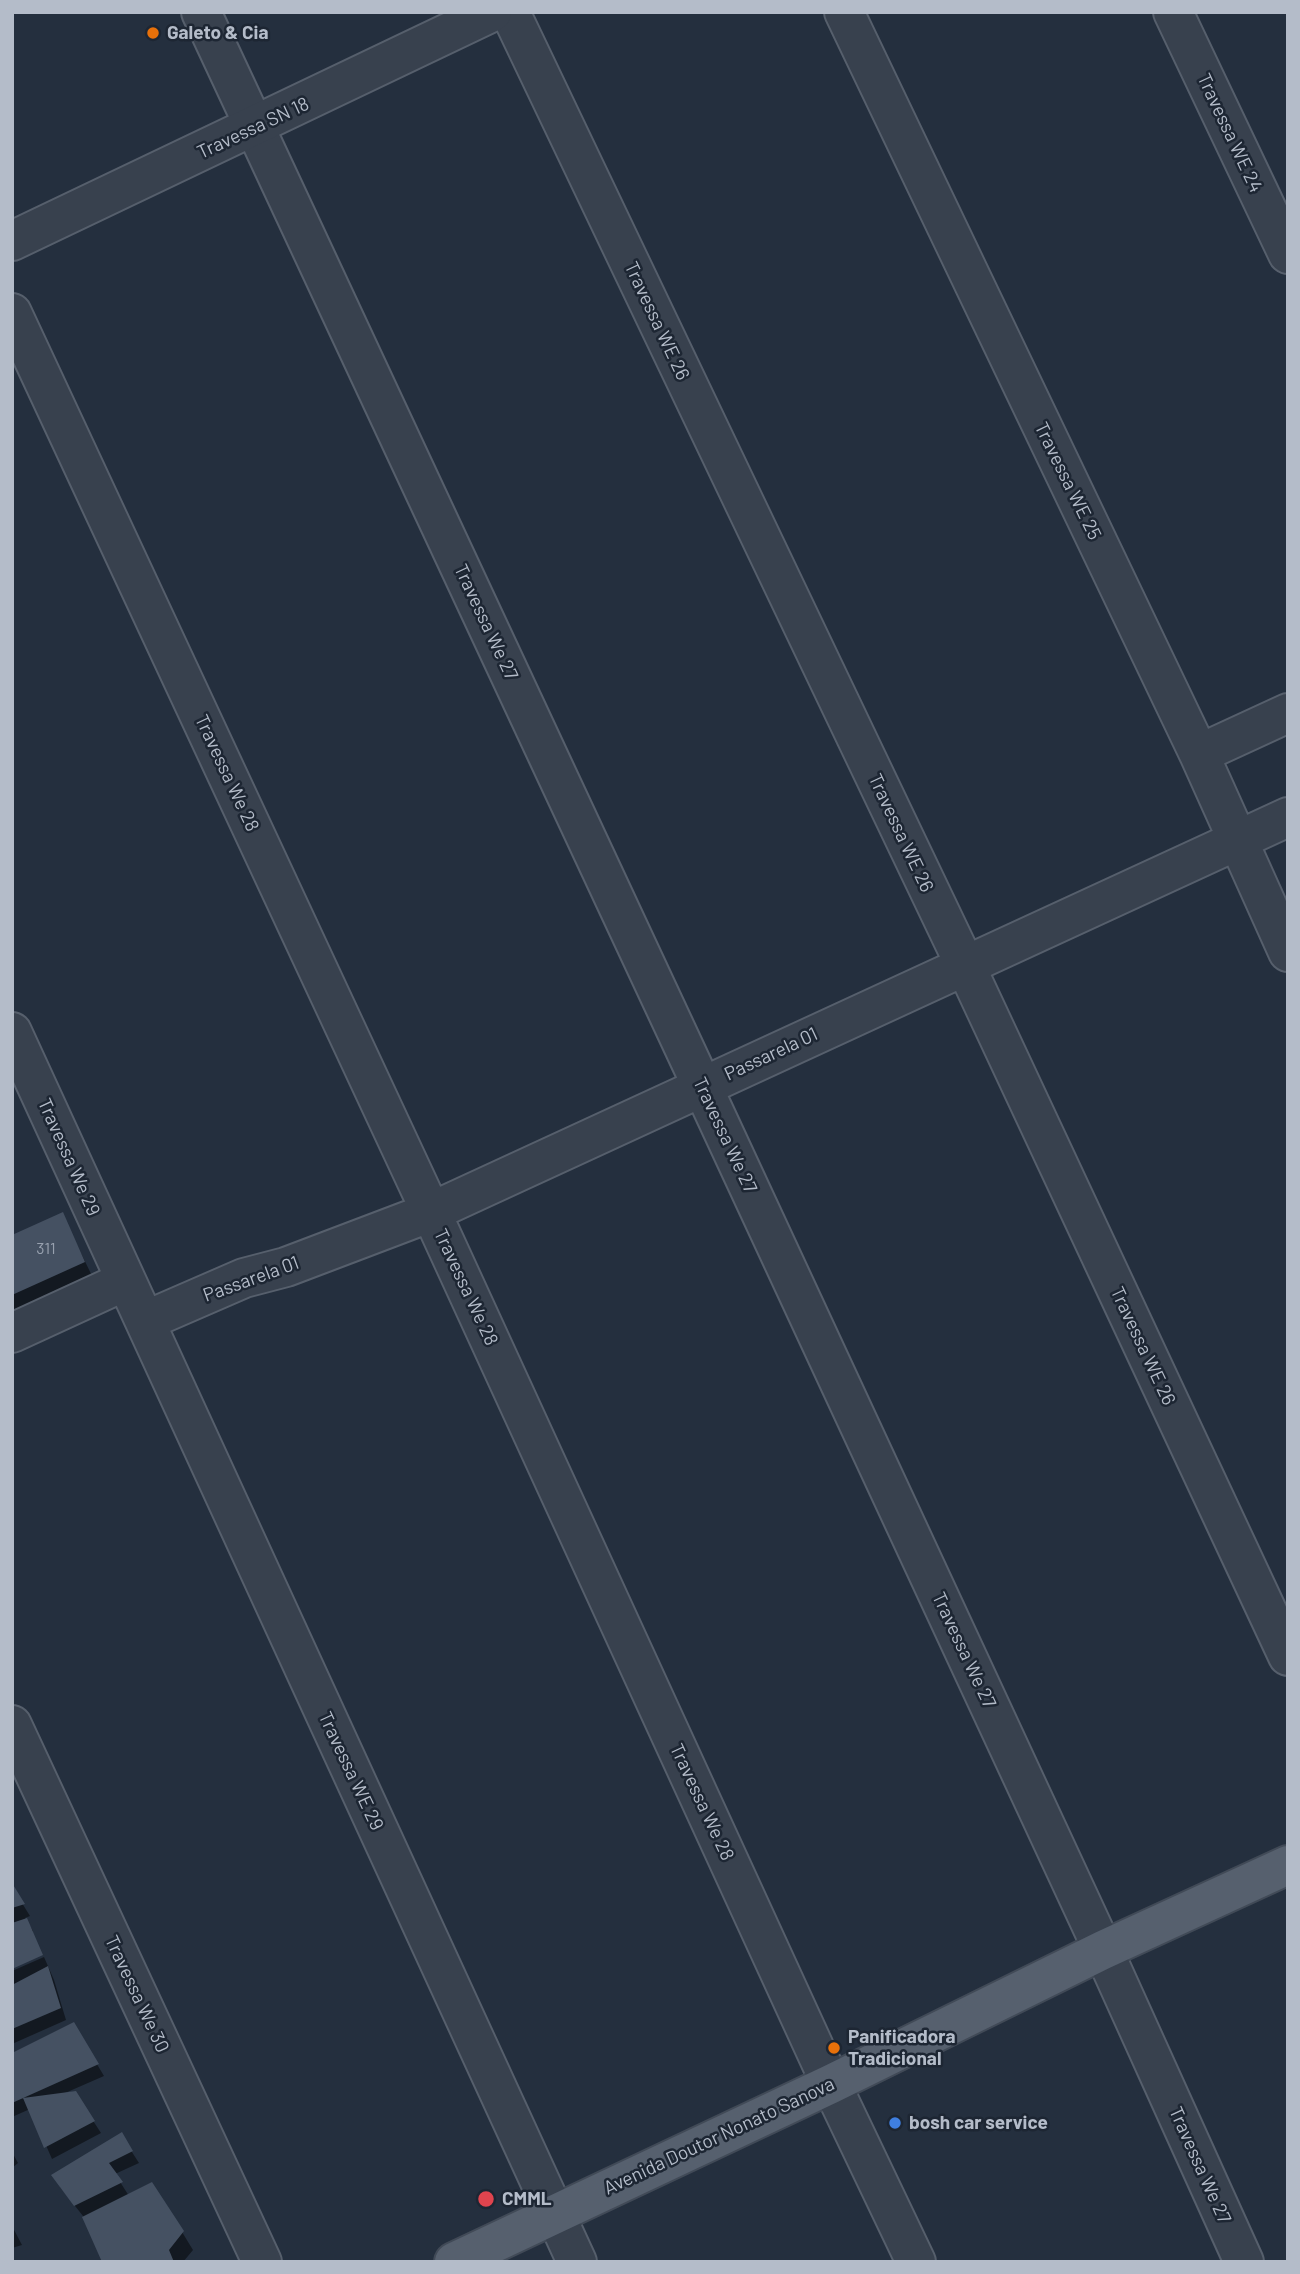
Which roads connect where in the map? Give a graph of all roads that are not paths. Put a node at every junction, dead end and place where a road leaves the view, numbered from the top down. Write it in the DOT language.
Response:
graph roads {
  1 [pos="201,12"];
  2 [pos="492,12"];
  3 [pos="510,12"];
  4 [pos="844,12"];
  5 [pos="1173,12"];
  6 [pos="255,127"];
  7 [pos="12,241"];
  8 [pos="1288,254"];
  9 [pos="12,313"];
  10 [pos="1288,713"];
  11 [pos="1199,754"];
  12 [pos="1288,817"];
  13 [pos="1238,840"];
  14 [pos="1288,952"];
  15 [pos="965,965"];
  16 [pos="12,1032"];
  17 [pos="702,1086"];
  18 [pos="431,1212"];
  19 [pos="125,1281"];
  20 [pos="145,1321"];
  21 [pos="12,1332"];
  22 [pos="1288,1656"];
  23 [pos="12,1725"];
  24 [pos="1288,1866"];
  25 [pos="1103,1950"];
  26 [pos="831,2084"];
  27 [pos="554,2213"];
  28 [pos="262,2262"];
  29 [pos="454,2262"];
  30 [pos="577,2262"];
  31 [pos="916,2262"];
  32 [pos="1244,2262"];
  1 -- 6 [label="street, Travessa We 27"];
  2 -- 6 [label="street, Travessa SN 18"];
  3 -- 15 [label="street, Travessa WE 26"];
  4 -- 11 [label="street, Travessa WE 25"];
  5 -- 8 [label="street, Travessa WE 24"];
  6 -- 7 [label="street, Travessa SN 18"];
  6 -- 17 [label="street, Travessa We 27"];
  9 -- 18 [label="street, Travessa We 28"];
  10 -- 11 [label="street"];
  11 -- 13 [label="street, Travessa WE 25"];
  12 -- 13 [label="street, Passarela 01"];
  13 -- 14 [label="street, Travessa WE 25"];
  13 -- 15 [label="street, Passarela 01"];
  15 -- 17 [label="street, Passarela 01"];
  15 -- 22 [label="street, Travessa WE 26"];
  16 -- 19 [label="street, Travessa We 29"];
  17 -- 18 [label="street, Passarela 01"];
  17 -- 25 [label="street, Travessa We 27"];
  18 -- 20 [label="street, Passarela 01"];
  18 -- 26 [label="street, Travessa We 28"];
  19 -- 20 [label="street, Travessa WE 29"];
  19 -- 21 [label="street"];
  20 -- 27 [label="street, Travessa WE 29"];
  23 -- 28 [label="street, Travessa We 30"];
  24 -- 25 [label="main road, Avenida Doutor Nonato Sanova"];
  25 -- 26 [label="main road, Avenida Doutor Nonato Sanova"];
  25 -- 32 [label="street, Travessa We 27"];
  26 -- 27 [label="main road, Avenida Doutor Nonato Sanova"];
  26 -- 31 [label="street, Travessa We 28"];
  27 -- 29 [label="main road, Avenida Doutor Nonato Sanova"];
  27 -- 30 [label="street, Travessa WE 29"];
}
